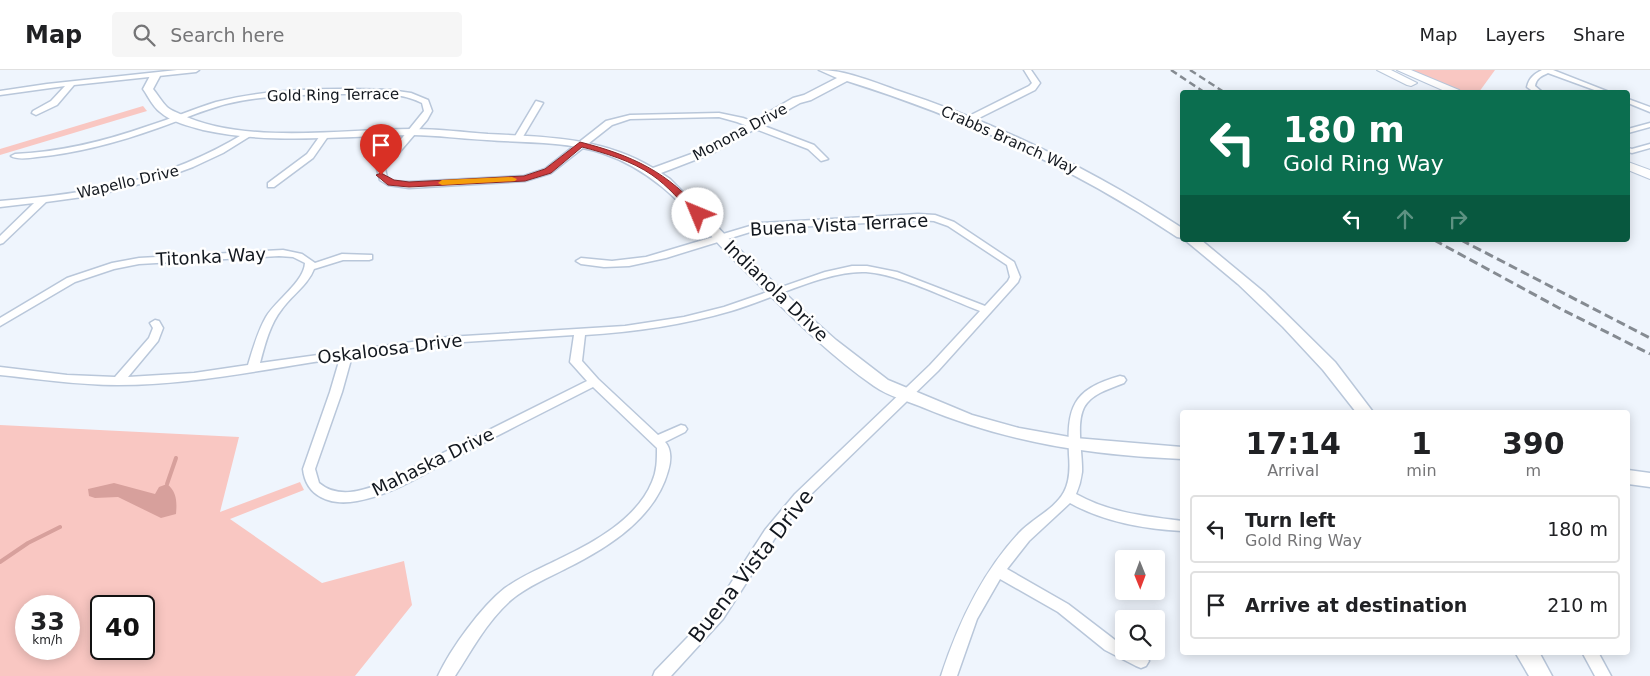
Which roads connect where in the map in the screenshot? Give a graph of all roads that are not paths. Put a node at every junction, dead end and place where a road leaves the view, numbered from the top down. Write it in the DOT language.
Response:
graph roads {
  1 [pos="196,70"];
  2 [pos="824,70"];
  3 [pos="1027,70"];
  4 [pos="1382,70"];
  5 [pos="1402,70"];
  6 [pos="1547,70"];
  7 [pos="157,73"];
  8 [pos="842,76"];
  9 [pos="71,84"];
  10 [pos="1429,90"];
  11 [pos="1450,90"];
  12 [pos="1535,90"];
  13 [pos="1600,90"];
  14 [pos="0,93"];
  15 [pos="1630,102"];
  16 [pos="539,103"];
  17 [pos="1650,110"];
  18 [pos="36,113"];
  19 [pos="176,119"];
  20 [pos="968,120"];
  21 [pos="756,124"];
  22 [pos="1650,125"];
  23 [pos="1630,130"];
  24 [pos="413,132"];
  25 [pos="248,135"];
  26 [pos="325,135"];
  27 [pos="518,138"];
  28 [pos="580,144"];
  29 [pos="1650,146"];
  30 [pos="1630,150"];
  31 [pos="15,156"];
  32 [pos="824,159"];
  33 [pos="1630,167"];
  34 [pos="653,172"];
  35 [pos="1630,175"];
  36 [pos="1650,175"];
  37 [pos="1650,184"];
  38 [pos="271,185"];
  39 [pos="43,200"];
  40 [pos="0,204"];
  41 [pos="1180,233"];
  42 [pos="721,237"];
  43 [pos="0,241"];
  44 [pos="1195,242"];
  45 [pos="369,257"];
  46 [pos="581,261"];
  47 [pos="311,267"];
  48 [pos="776,292"];
  49 [pos="987,310"];
  50 [pos="0,323"];
  51 [pos="155,323"];
  52 [pos="580,332"];
  53 [pos="347,353"];
  54 [pos="253,368"];
  55 [pos="0,371"];
  56 [pos="1120,380"];
  57 [pos="118,381"];
  58 [pos="594,382"];
  59 [pos="906,394"];
  60 [pos="1364,410"];
  61 [pos="682,430"];
  62 [pos="657,441"];
  63 [pos="1075,444"];
  64 [pos="1180,453"];
  65 [pos="1630,477"];
  66 [pos="1650,480"];
  67 [pos="1068,496"];
  68 [pos="1180,526"];
  69 [pos="998,571"];
  70 [pos="1528,655"];
  71 [pos="1591,655"];
  72 [pos="1141,661"];
  73 [pos="446,676"];
  74 [pos="661,676"];
  75 [pos="949,676"];
  76 [pos="1541,676"];
  77 [pos="1603,676"];
  1 -- 7 [label="street"];
  2 -- 8 [label="street, Crabbs Branch Way"];
  3 -- 20 [label="street"];
  4 -- 10 [label="main road"];
  5 -- 11 [label="main road"];
  6 -- 12 [label="street"];
  6 -- 13 [label="street"];
  7 -- 9 [label="street"];
  7 -- 19 [label="street, Indianola Drive"];
  8 -- 20 [label="street, Crabbs Branch Way"];
  8 -- 21 [label="street, Monona Drive"];
  9 -- 14 [label="street"];
  9 -- 18 [label="street"];
  15 -- 17 [label="street"];
  16 -- 27 [label="street"];
  19 -- 24 [label="street, Gold Ring Terrace"];
  19 -- 25 [label="street, Indianola Drive"];
  19 -- 31 [label="street"];
  20 -- 41 [label="street, Crabbs Branch Way"];
  21 -- 28 [label="street"];
  21 -- 32 [label="street"];
  21 -- 34 [label="street, Monona Drive"];
  22 -- 23 [label="street"];
  24 -- 26 [label="street, Indianola Drive"];
  24 -- 27 [label="street, Indianola Drive"];
  24 -- 28 [label="street"];
  25 -- 26 [label="street, Indianola Drive"];
  25 -- 39 [label="street, Wapello Drive"];
  26 -- 38 [label="street"];
  27 -- 28 [label="street, Indianola Drive"];
  28 -- 34 [label="street, Indianola Drive"];
  29 -- 30 [label="street"];
  33 -- 36 [label="main road"];
  34 -- 42 [label="street, Indianola Drive"];
  35 -- 37 [label="main road"];
  39 -- 40 [label="street, Wapello Drive"];
  39 -- 43 [label="street"];
  42 -- 46 [label="street"];
  42 -- 48 [label="street, Indianola Drive"];
  42 -- 49 [label="street, Buena Vista Terrace"];
  44 -- 60 [label="street"];
  45 -- 47 [label="street"];
  47 -- 50 [label="street, Titonka Way"];
  47 -- 54 [label="street"];
  48 -- 49 [label="street, Oskaloosa Drive"];
  48 -- 52 [label="street, Oskaloosa Drive"];
  48 -- 59 [label="street, Indianola Drive"];
  49 -- 59 [label="street, Buena Vista Terrace"];
  51 -- 57 [label="street"];
  52 -- 53 [label="street, Oskaloosa Drive"];
  52 -- 58 [label="street"];
  53 -- 54 [label="street, Oskaloosa Drive"];
  53 -- 58 [label="street, Mahaska Drive"];
  54 -- 57 [label="street, Oskaloosa Drive"];
  55 -- 57 [label="street, Oskaloosa Drive"];
  56 -- 63 [label="street"];
  58 -- 62 [label="street"];
  59 -- 63 [label="street, Indianola Drive"];
  59 -- 74 [label="street, Buena Vista Drive"];
  61 -- 62 [label="street"];
  62 -- 73 [label="street"];
  63 -- 64 [label="street, Indianola Drive"];
  63 -- 67 [label="street"];
  65 -- 66 [label="street"];
  67 -- 68 [label="street"];
  67 -- 69 [label="street"];
  69 -- 72 [label="street"];
  69 -- 75 [label="street"];
  70 -- 76 [label="street"];
  71 -- 77 [label="street"];
}
